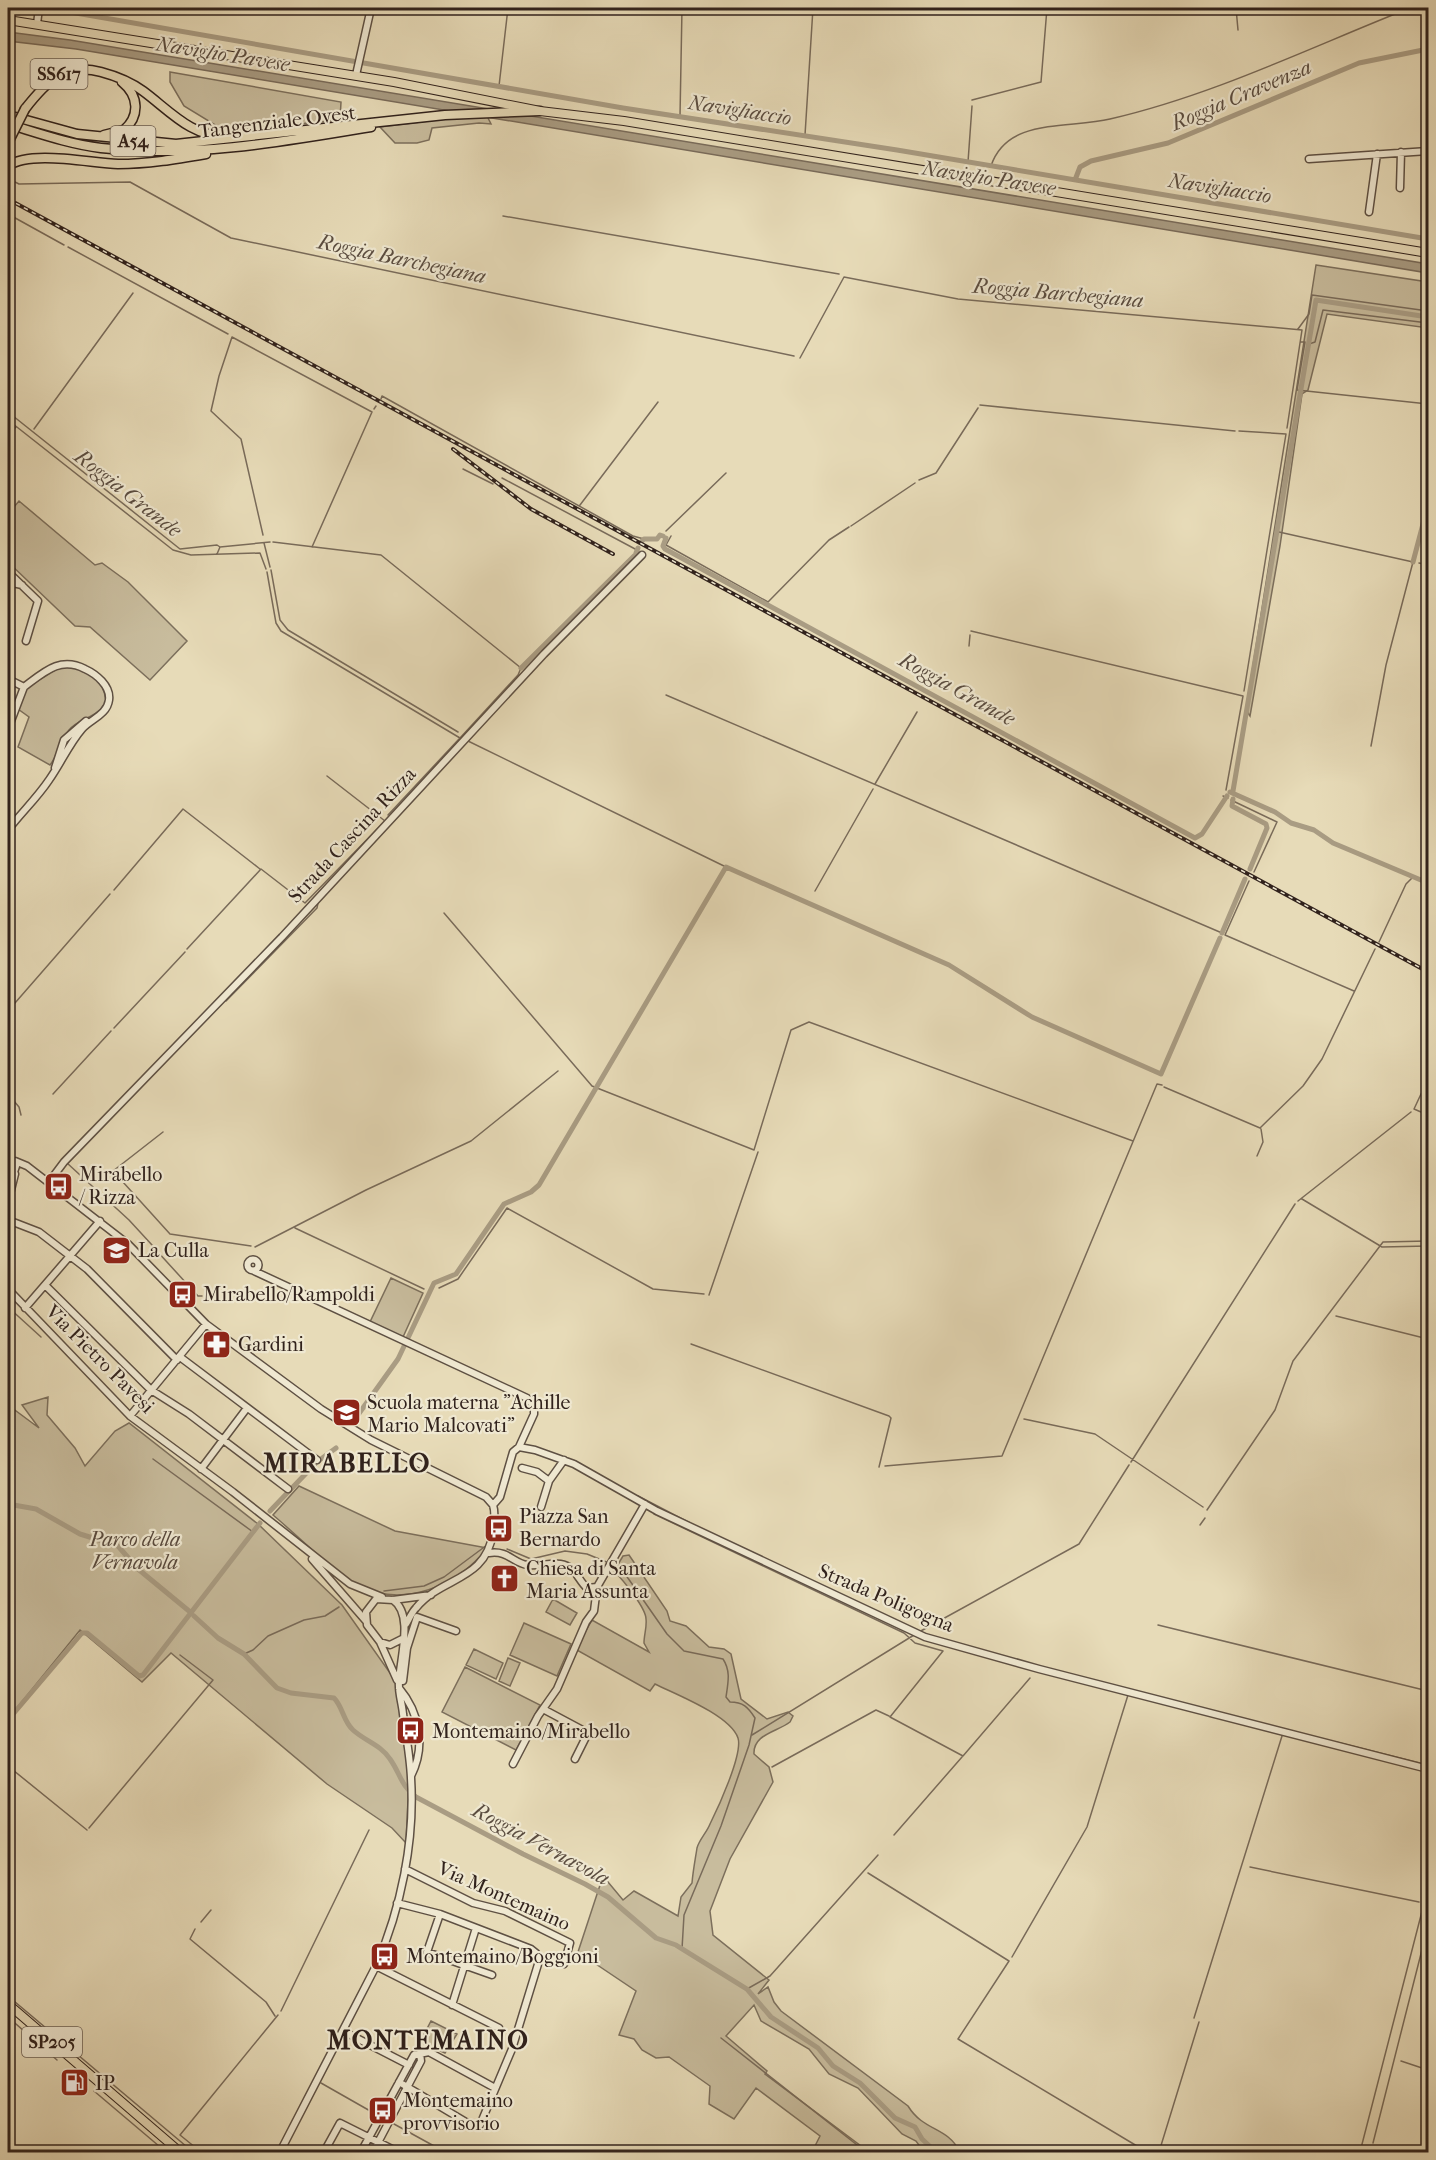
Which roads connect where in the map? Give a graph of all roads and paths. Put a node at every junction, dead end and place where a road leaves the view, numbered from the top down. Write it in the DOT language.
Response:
graph roads {
  1 [pos="371,8"];
  2 [pos="39,10"];
  3 [pos="8,20"];
  4 [pos="37,24"];
  5 [pos="356,73"];
  6 [pos="108,74"];
  7 [pos="540,111"];
  8 [pos="8,115"];
  9 [pos="445,115"];
  10 [pos="8,124"];
  11 [pos="50,128"];
  12 [pos="8,131"];
  13 [pos="250,135"];
  14 [pos="65,141"];
  15 [pos="8,143"];
  16 [pos="235,148"];
  17 [pos="1428,151"];
  18 [pos="1401,152"];
  19 [pos="1377,154"];
  20 [pos="1310,159"];
  21 [pos="10,164"];
  22 [pos="1400,188"];
  23 [pos="1369,212"];
  24 [pos="1428,253"];
  25 [pos="641,556"];
  26 [pos="8,572"];
  27 [pos="8,582"];
  28 [pos="23,585"];
  29 [pos="26,641"];
  30 [pos="8,679"];
  31 [pos="24,687"];
  32 [pos="8,729"];
  33 [pos="8,830"];
  34 [pos="8,1154"];
  35 [pos="15,1161"];
  36 [pos="15,1171"];
  37 [pos="38,1174"];
  38 [pos="8,1180"];
  39 [pos="49,1182"];
  40 [pos="8,1193"];
  41 [pos="8,1202"];
  42 [pos="8,1220"];
  43 [pos="100,1221"];
  44 [pos="71,1256"];
  45 [pos="254,1270"];
  46 [pos="45,1285"];
  47 [pos="8,1289"];
  48 [pos="25,1308"];
  49 [pos="206,1324"];
  50 [pos="178,1359"];
  51 [pos="151,1390"];
  52 [pos="247,1408"];
  53 [pos="130,1416"];
  54 [pos="223,1441"];
  55 [pos="519,1447"];
  56 [pos="564,1460"];
  57 [pos="317,1461"];
  58 [pos="522,1468"];
  59 [pos="201,1469"];
  60 [pos="549,1481"];
  61 [pos="288,1489"];
  62 [pos="494,1504"];
  63 [pos="645,1504"];
  64 [pos="541,1507"];
  65 [pos="288,1535"];
  66 [pos="489,1553"];
  67 [pos="597,1587"];
  68 [pos="587,1588"];
  69 [pos="431,1594"];
  70 [pos="382,1597"];
  71 [pos="393,1599"];
  72 [pos="597,1601"];
  73 [pos="366,1621"];
  74 [pos="407,1630"];
  75 [pos="456,1630"];
  76 [pos="402,1639"];
  77 [pos="380,1642"];
  78 [pos="400,1684"];
  79 [pos="543,1709"];
  80 [pos="575,1759"];
  81 [pos="513,1764"];
  82 [pos="1428,1769"];
  83 [pos="411,1777"];
  84 [pos="405,1869"];
  85 [pos="397,1903"];
  86 [pos="440,1914"];
  87 [pos="477,1929"];
  88 [pos="564,1964"];
  89 [pos="465,1965"];
  90 [pos="376,1966"];
  91 [pos="492,1975"];
  92 [pos="8,2004"];
  93 [pos="452,2005"];
  94 [pos="499,2028"];
  95 [pos="343,2031"];
  96 [pos="420,2053"];
  97 [pos="409,2065"];
  98 [pos="399,2082"];
  99 [pos="406,2087"];
  100 [pos="495,2088"];
  101 [pos="385,2108"];
  102 [pos="393,2113"];
  103 [pos="369,2138"];
  104 [pos="379,2142"];
  105 [pos="180,2152"];
  106 [pos="280,2152"];
  107 [pos="324,2152"];
  108 [pos="361,2152"];
  109 [pos="373,2152"];
  110 [pos="398,2152"];
  1 -- 5 [label="street"];
  2 -- 4 [label="street"];
  3 -- 4 [label="main road"];
  4 -- 5 [label="main road"];
  5 -- 7 [label="main road"];
  6 -- 11 [label="highway, SS617"];
  6 -- 13 [label="highway"];
  6 -- 15 [label="highway, SS617, bridge"];
  7 -- 9 [label="highway, Tangenziale Ovest / A54"];
  7 -- 24 [label="main road"];
  8 -- 11 [label="highway, Tangenziale Ovest / A54"];
  9 -- 13 [label="highway, Tangenziale Ovest / A54"];
  9 -- 16 [label="highway, Tangenziale Ovest / A54"];
  10 -- 14 [label="highway, Tangenziale Ovest / A54"];
  11 -- 13 [label="highway, Tangenziale Ovest / A54"];
  12 -- 14 [label="highway"];
  14 -- 16 [label="highway, Tangenziale Ovest / A54"];
  16 -- 21 [label="highway"];
  17 -- 18 [label="street"];
  18 -- 19 [label="street"];
  18 -- 22 [label="street"];
  19 -- 20 [label="street"];
  19 -- 23 [label="street"];
  25 -- 39 [label="street, Strada Cascina Rizza"];
  26 -- 28 [label="street"];
  27 -- 28 [label="street"];
  28 -- 29 [label="street"];
  30 -- 31 [label="street"];
  31 -- 32 [label="street"];
  31 -- 33 [label="street"];
  34 -- 35 [label="street"];
  35 -- 36 [label="street"];
  35 -- 37 [label="street"];
  36 -- 37 [label="street"];
  36 -- 38 [label="street"];
  36 -- 41 [label="street"];
  37 -- 39 [label="street"];
  39 -- 43 [label="street"];
  40 -- 41 [label="street"];
  42 -- 44 [label="street"];
  43 -- 44 [label="street"];
  43 -- 49 [label="street"];
  44 -- 46 [label="street"];
  44 -- 50 [label="street"];
  45 -- 55 [label="street"];
  46 -- 48 [label="street"];
  46 -- 51 [label="street"];
  47 -- 48 [label="street, Via Pietro Pavesi"];
  48 -- 53 [label="street, Via Pietro Pavesi"];
  49 -- 50 [label="street"];
  49 -- 62 [label="street"];
  50 -- 51 [label="street"];
  50 -- 52 [label="street"];
  51 -- 53 [label="street"];
  51 -- 54 [label="street"];
  52 -- 54 [label="street"];
  52 -- 57 [label="street"];
  53 -- 59 [label="street, Via Pietro Pavesi"];
  54 -- 59 [label="street"];
  54 -- 61 [label="street"];
  55 -- 56 [label="street, Strada Poligogna"];
  55 -- 62 [label="street"];
  56 -- 60 [label="street"];
  56 -- 63 [label="street, Strada Poligogna"];
  58 -- 60 [label="street"];
  59 -- 65 [label="street, Via Pietro Pavesi"];
  60 -- 64 [label="street"];
  62 -- 66 [label="street"];
  63 -- 67 [label="street"];
  63 -- 82 [label="street, Strada Poligogna"];
  65 -- 70 [label="street, Via Pietro Pavesi"];
  65 -- 73 [label="street, Via Pietro Pavesi"];
  66 -- 68 [label="street"];
  66 -- 69 [label="street"];
  67 -- 68 [label="street"];
  67 -- 72 [label="street"];
  68 -- 72 [label="street"];
  69 -- 71 [label="street"];
  69 -- 74 [label="street"];
  70 -- 71 [label="street"];
  70 -- 73 [label="street"];
  71 -- 74 [label="street"];
  72 -- 79 [label="street"];
  73 -- 77 [label="street"];
  74 -- 75 [label="street"];
  74 -- 76 [label="street"];
  74 -- 78 [label="street"];
  76 -- 77 [label="street"];
  76 -- 78 [label="street"];
  77 -- 78 [label="street"];
  78 -- 83 [label="street"];
  78 -- 83 [label="street"];
  79 -- 80 [label="street"];
  79 -- 81 [label="street"];
  83 -- 84 [label="street"];
  84 -- 85 [label="street"];
  84 -- 88 [label="street, Via Montemaino"];
  85 -- 86 [label="street"];
  85 -- 90 [label="street"];
  86 -- 87 [label="street"];
  86 -- 89 [label="street"];
  87 -- 89 [label="street"];
  87 -- 100 [label="street"];
  89 -- 91 [label="street"];
  89 -- 93 [label="street"];
  90 -- 93 [label="street"];
  90 -- 95 [label="street"];
  92 -- 105 [label="main road, SP205"];
  93 -- 94 [label="street"];
  95 -- 97 [label="street"];
  95 -- 106 [label="street"];
  96 -- 97 [label="street"];
  96 -- 99 [label="street"];
  96 -- 100 [label="street"];
  97 -- 98 [label="street"];
  98 -- 99 [label="street"];
  98 -- 101 [label="street"];
  99 -- 100 [label="street"];
  99 -- 102 [label="street"];
  101 -- 102 [label="street"];
  101 -- 103 [label="street"];
  102 -- 104 [label="street"];
  103 -- 104 [label="street"];
  103 -- 107 [label="street"];
  103 -- 108 [label="street"];
  104 -- 109 [label="street"];
  104 -- 110 [label="street"];
}
